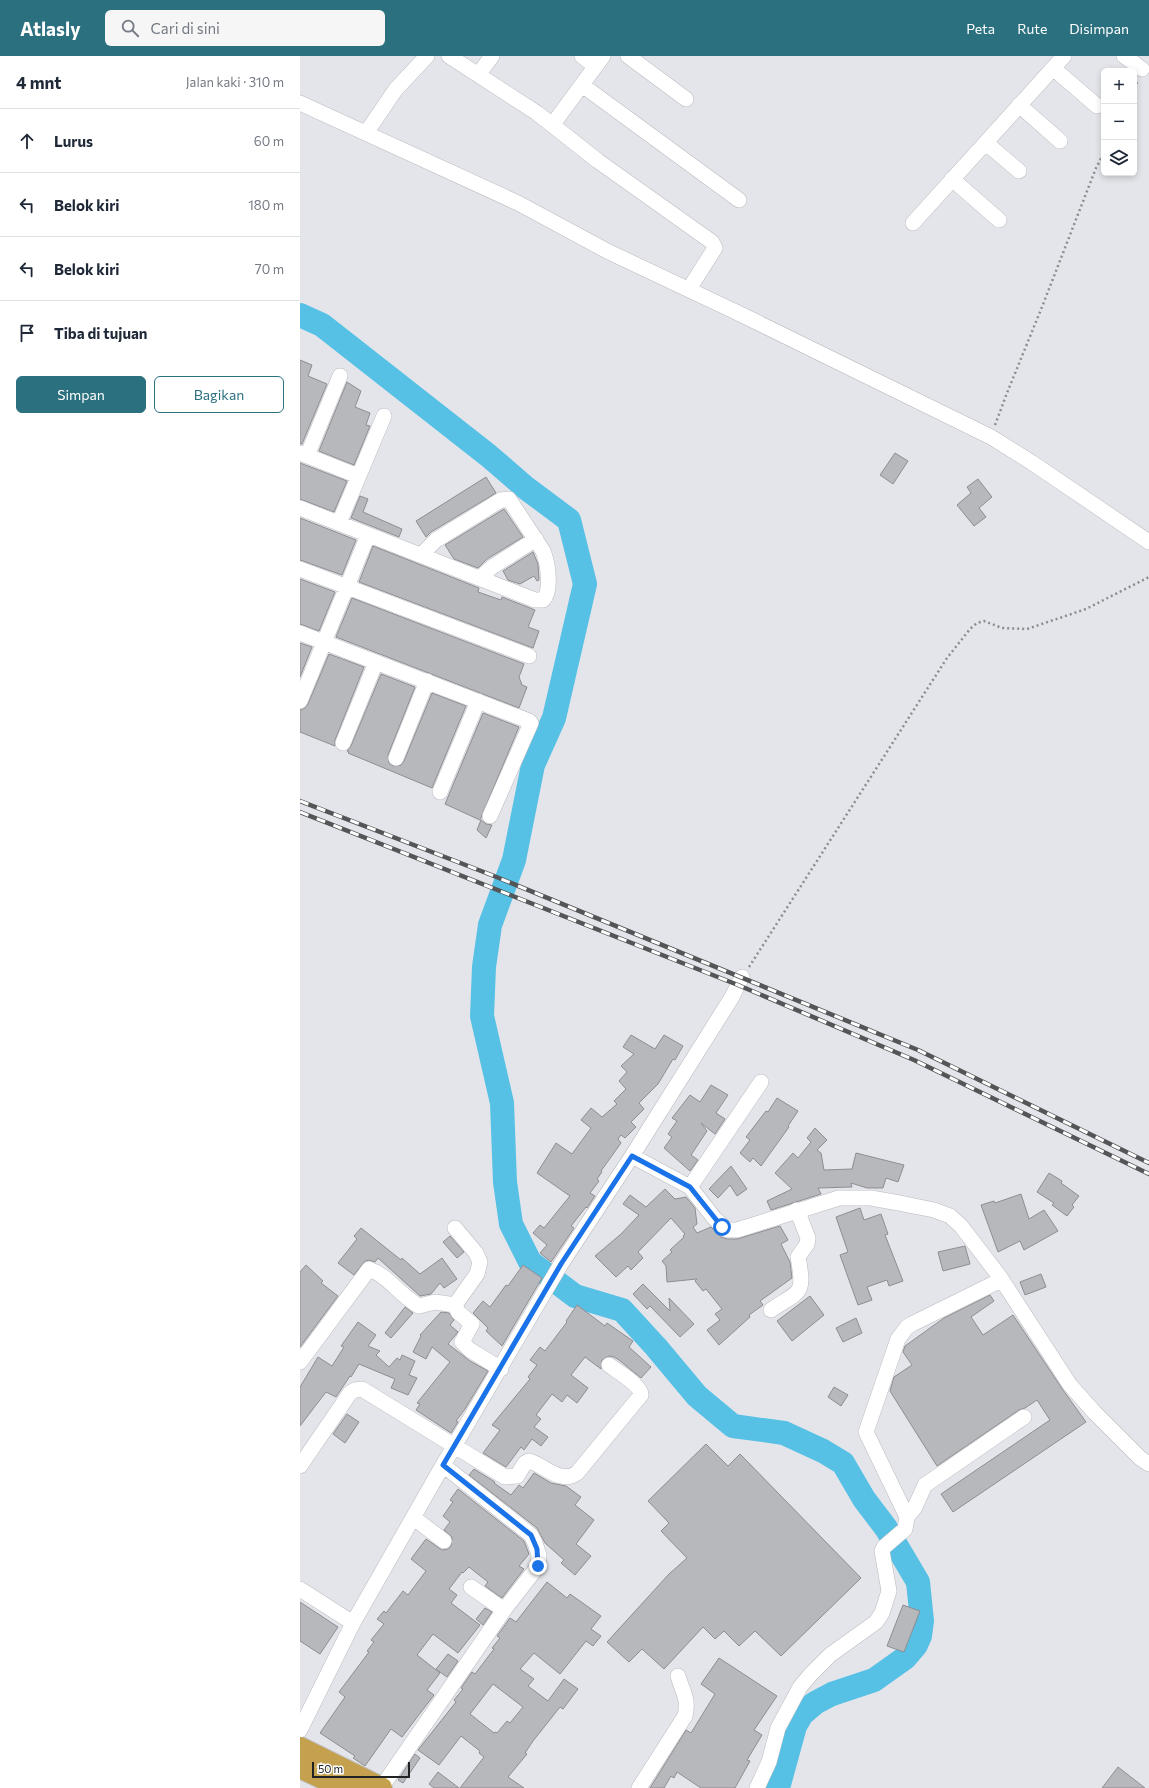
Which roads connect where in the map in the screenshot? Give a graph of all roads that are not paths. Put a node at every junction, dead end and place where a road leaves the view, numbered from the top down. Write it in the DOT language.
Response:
graph roads {
  1 [pos="427,56"];
  2 [pos="449,56"];
  3 [pos="492,56"];
  4 [pos="582,56"];
  5 [pos="628,56"];
  6 [pos="1064,56"];
  7 [pos="1124,56"];
  8 [pos="599,61"];
  9 [pos="1053,68"];
  10 [pos="1142,69"];
  11 [pos="478,75"];
  12 [pos="582,85"];
  13 [pos="686,99"];
  14 [pos="300,103"];
  15 [pos="1019,106"];
  16 [pos="1097,106"];
  17 [pos="553,124"];
  18 [pos="366,133"];
  19 [pos="1060,141"];
  20 [pos="986,143"];
  21 [pos="1019,171"];
  22 [pos="952,179"];
  23 [pos="739,200"];
  24 [pos="999,220"];
  25 [pos="913,223"];
  26 [pos="688,289"];
  27 [pos="340,376"];
  28 [pos="384,416"];
  29 [pos="304,454"];
  30 [pos="358,476"];
  31 [pos="300,508"];
  32 [pos="339,523"];
  33 [pos="368,535"];
  34 [pos="536,539"];
  35 [pos="1149,542"];
  36 [pos="420,555"];
  37 [pos="300,569"];
  38 [pos="480,578"];
  39 [pos="347,587"];
  40 [pos="300,633"];
  41 [pos="325,643"];
  42 [pos="529,656"];
  43 [pos="376,662"];
  44 [pos="427,681"];
  45 [pos="300,701"];
  46 [pos="478,701"];
  47 [pos="343,743"];
  48 [pos="396,758"];
  49 [pos="440,792"];
  50 [pos="490,816"];
  51 [pos="742,977"];
  52 [pos="761,1082"];
  53 [pos="632,1156"];
  54 [pos="690,1187"];
  55 [pos="797,1210"];
  56 [pos="455,1228"];
  57 [pos="1001,1279"];
  58 [pos="455,1305"];
  59 [pos="771,1310"];
  60 [pos="300,1362"];
  61 [pos="609,1365"];
  62 [pos="501,1369"];
  63 [pos="1024,1417"];
  64 [pos="454,1447"];
  65 [pos="1149,1464"];
  66 [pos="443,1465"];
  67 [pos="300,1466"];
  68 [pos="414,1518"];
  69 [pos="906,1523"];
  70 [pos="444,1541"];
  71 [pos="471,1587"];
  72 [pos="300,1589"];
  73 [pos="504,1610"];
  74 [pos="353,1623"];
  75 [pos="678,1676"];
  76 [pos="300,1730"];
  77 [pos="300,1748"];
  78 [pos="300,1766"];
  79 [pos="344,1788"];
  80 [pos="381,1788"];
  81 [pos="639,1788"];
  82 [pos="757,1788"];
  1 -- 18 [label="street"];
  2 -- 11 [label="street"];
  3 -- 11 [label="street"];
  4 -- 8 [label="street"];
  5 -- 13 [label="street"];
  6 -- 9 [label="street"];
  7 -- 10 [label="street"];
  8 -- 12 [label="street"];
  9 -- 15 [label="street"];
  9 -- 16 [label="street"];
  11 -- 17 [label="street"];
  12 -- 17 [label="street"];
  12 -- 23 [label="street"];
  14 -- 18 [label="street"];
  15 -- 19 [label="street"];
  15 -- 20 [label="street"];
  17 -- 26 [label="street"];
  18 -- 26 [label="street"];
  20 -- 21 [label="street"];
  20 -- 22 [label="street"];
  22 -- 24 [label="street"];
  22 -- 25 [label="street"];
  26 -- 35 [label="street"];
  27 -- 29 [label="street"];
  28 -- 30 [label="street"];
  29 -- 30 [label="street"];
  30 -- 32 [label="street"];
  31 -- 32 [label="street"];
  32 -- 33 [label="street"];
  33 -- 36 [label="street"];
  33 -- 39 [label="street"];
  34 -- 36 [label="street"];
  34 -- 38 [label="street"];
  34 -- 38 [label="street"];
  36 -- 38 [label="street"];
  37 -- 39 [label="street"];
  39 -- 41 [label="street"];
  39 -- 42 [label="street"];
  40 -- 41 [label="street"];
  41 -- 43 [label="street"];
  41 -- 45 [label="street"];
  43 -- 44 [label="street"];
  43 -- 47 [label="street"];
  44 -- 46 [label="street"];
  44 -- 48 [label="street"];
  46 -- 49 [label="street"];
  46 -- 50 [label="street"];
  51 -- 53 [label="street"];
  52 -- 54 [label="street"];
  53 -- 54 [label="street"];
  53 -- 62 [label="street"];
  54 -- 55 [label="street"];
  55 -- 57 [label="street"];
  55 -- 59 [label="street"];
  56 -- 58 [label="street"];
  57 -- 65 [label="street"];
  57 -- 69 [label="street"];
  58 -- 60 [label="street"];
  58 -- 62 [label="street"];
  61 -- 64 [label="street"];
  62 -- 64 [label="street"];
  63 -- 69 [label="street"];
  64 -- 66 [label="street"];
  64 -- 67 [label="street"];
  66 -- 68 [label="street"];
  66 -- 73 [label="street"];
  68 -- 70 [label="street"];
  68 -- 74 [label="street"];
  69 -- 82 [label="street"];
  71 -- 73 [label="street"];
  72 -- 74 [label="street"];
  73 -- 80 [label="street"];
  74 -- 76 [label="street"];
  75 -- 81 [label="street"];
  77 -- 80 [label="highway"];
  78 -- 79 [label="highway"];
}
